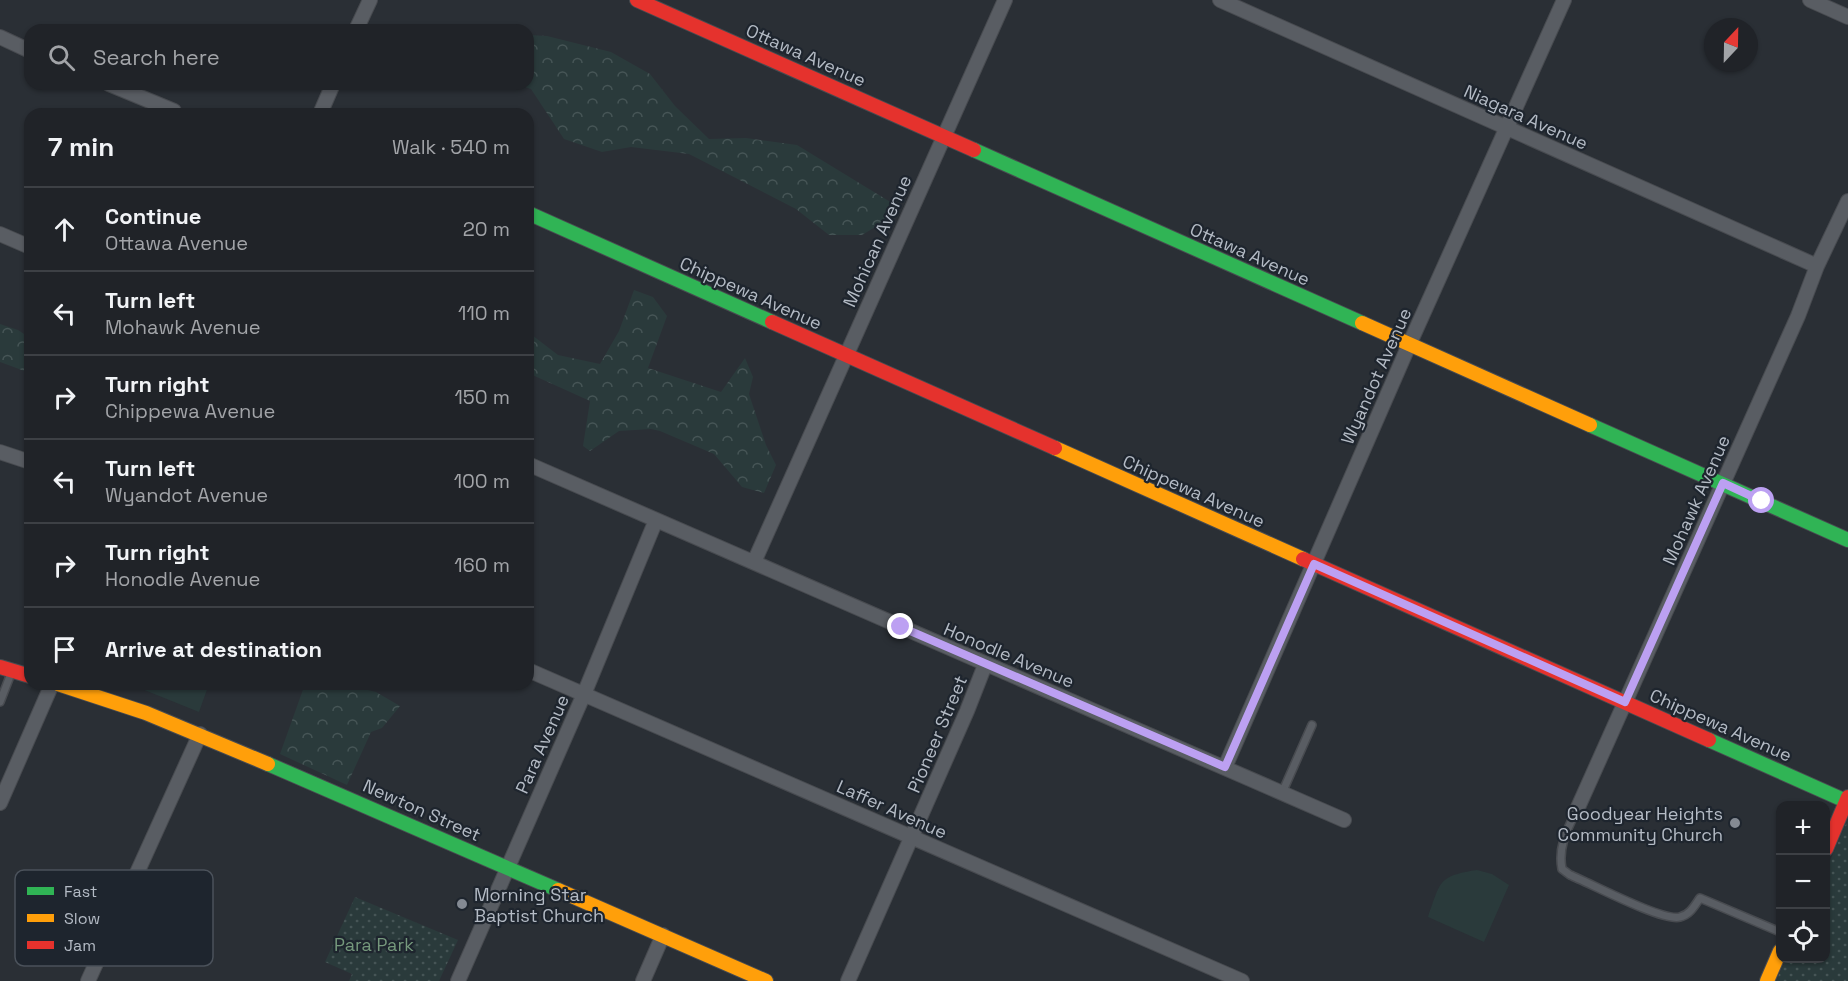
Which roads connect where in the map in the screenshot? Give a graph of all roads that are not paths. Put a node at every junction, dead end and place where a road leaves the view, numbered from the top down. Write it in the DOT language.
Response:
graph roads {
  1 [pos="369,0"];
  2 [pos="636,0"];
  3 [pos="1005,0"];
  4 [pos="1220,0"];
  5 [pos="1564,0"];
  6 [pos="1810,0"];
  7 [pos="1848,17"];
  8 [pos="359,24"];
  9 [pos="0,37"];
  10 [pos="24,48"];
  11 [pos="123,90"];
  12 [pos="330,90"];
  13 [pos="167,108"];
  14 [pos="323,108"];
  15 [pos="1507,128"];
  16 [pos="943,136"];
  17 [pos="1848,201"];
  18 [pos="534,216"];
  19 [pos="0,234"];
  20 [pos="24,244"];
  21 [pos="1817,266"];
  22 [pos="1409,345"];
  23 [pos="846,355"];
  24 [pos="0,452"];
  25 [pos="24,460"];
  26 [pos="534,468"];
  27 [pos="1723,483"];
  28 [pos="656,520"];
  29 [pos="1848,540"];
  30 [pos="754,562"];
  31 [pos="1314,564"];
  32 [pos="985,665"];
  33 [pos="6,669"];
  34 [pos="534,673"];
  35 [pos="24,674"];
  36 [pos="56,690"];
  37 [pos="77,690"];
  38 [pos="584,694"];
  39 [pos="0,702"];
  40 [pos="1625,702"];
  41 [pos="1312,725"];
  42 [pos="200,734"];
  43 [pos="1225,767"];
  44 [pos="1282,793"];
  45 [pos="1847,799"];
  46 [pos="0,803"];
  47 [pos="1575,814"];
  48 [pos="1344,820"];
  49 [pos="911,836"];
  50 [pos="1830,839"];
  51 [pos="506,867"];
  52 [pos="138,870"];
  53 [pos="1776,930"];
  54 [pos="663,935"];
  55 [pos="1776,960"];
  56 [pos="95,966"];
  57 [pos="88,981"];
  58 [pos="458,981"];
  59 [pos="643,981"];
  60 [pos="766,981"];
  61 [pos="848,981"];
  62 [pos="1242,981"];
  63 [pos="1767,981"];
  1 -- 8 [label="street"];
  2 -- 16 [label="street, Ottawa Avenue"];
  3 -- 16 [label="street, Mohican Avenue"];
  4 -- 15 [label="street, Niagara Avenue"];
  5 -- 15 [label="street, Wyandot Avenue"];
  6 -- 7 [label="street"];
  9 -- 10 [label="street"];
  11 -- 13 [label="street"];
  12 -- 14 [label="street"];
  15 -- 21 [label="street, Niagara Avenue"];
  15 -- 22 [label="street, Wyandot Avenue"];
  16 -- 22 [label="street, Ottawa Avenue"];
  16 -- 23 [label="street, Mohican Avenue"];
  17 -- 21 [label="street, Mohawk Avenue"];
  18 -- 23 [label="street, Chippewa Avenue"];
  19 -- 20 [label="street"];
  21 -- 27 [label="street, Mohawk Avenue"];
  22 -- 27 [label="street, Ottawa Avenue"];
  22 -- 31 [label="street, Wyandot Avenue"];
  23 -- 30 [label="street, Mohican Avenue"];
  23 -- 31 [label="street, Chippewa Avenue"];
  24 -- 25 [label="street"];
  26 -- 28 [label="street, Honodle Avenue"];
  27 -- 29 [label="street, Ottawa Avenue"];
  27 -- 40 [label="street, Mohawk Avenue"];
  28 -- 30 [label="street, Honodle Avenue"];
  28 -- 38 [label="street, Para Avenue"];
  30 -- 32 [label="street, Honodle Avenue"];
  31 -- 40 [label="street, Chippewa Avenue"];
  31 -- 43 [label="street, Wyandot Avenue"];
  32 -- 43 [label="street, Honodle Avenue"];
  32 -- 49 [label="street, Pioneer Street"];
  33 -- 35 [label="street"];
  33 -- 39 [label="lane"];
  34 -- 38 [label="street, Laffer Avenue"];
  36 -- 46 [label="street"];
  37 -- 42 [label="street, Newton Street"];
  38 -- 49 [label="street, Laffer Avenue"];
  38 -- 51 [label="street, Para Avenue"];
  40 -- 45 [label="street, Chippewa Avenue"];
  40 -- 47 [label="street, Mohawk Avenue"];
  41 -- 44 [label="lane"];
  42 -- 51 [label="street, Newton Street"];
  42 -- 52 [label="street"];
  43 -- 44 [label="street, Honodle Avenue"];
  44 -- 48 [label="street, Honodle Avenue"];
  45 -- 50 [label="street"];
  47 -- 53 [label="lane"];
  49 -- 61 [label="street, Pioneer Street"];
  49 -- 62 [label="street, Laffer Avenue"];
  51 -- 54 [label="street, Newton Street"];
  51 -- 58 [label="street, Para Avenue"];
  54 -- 59 [label="street"];
  54 -- 60 [label="street, Newton Street"];
  55 -- 63 [label="street"];
  56 -- 57 [label="street"];
}
